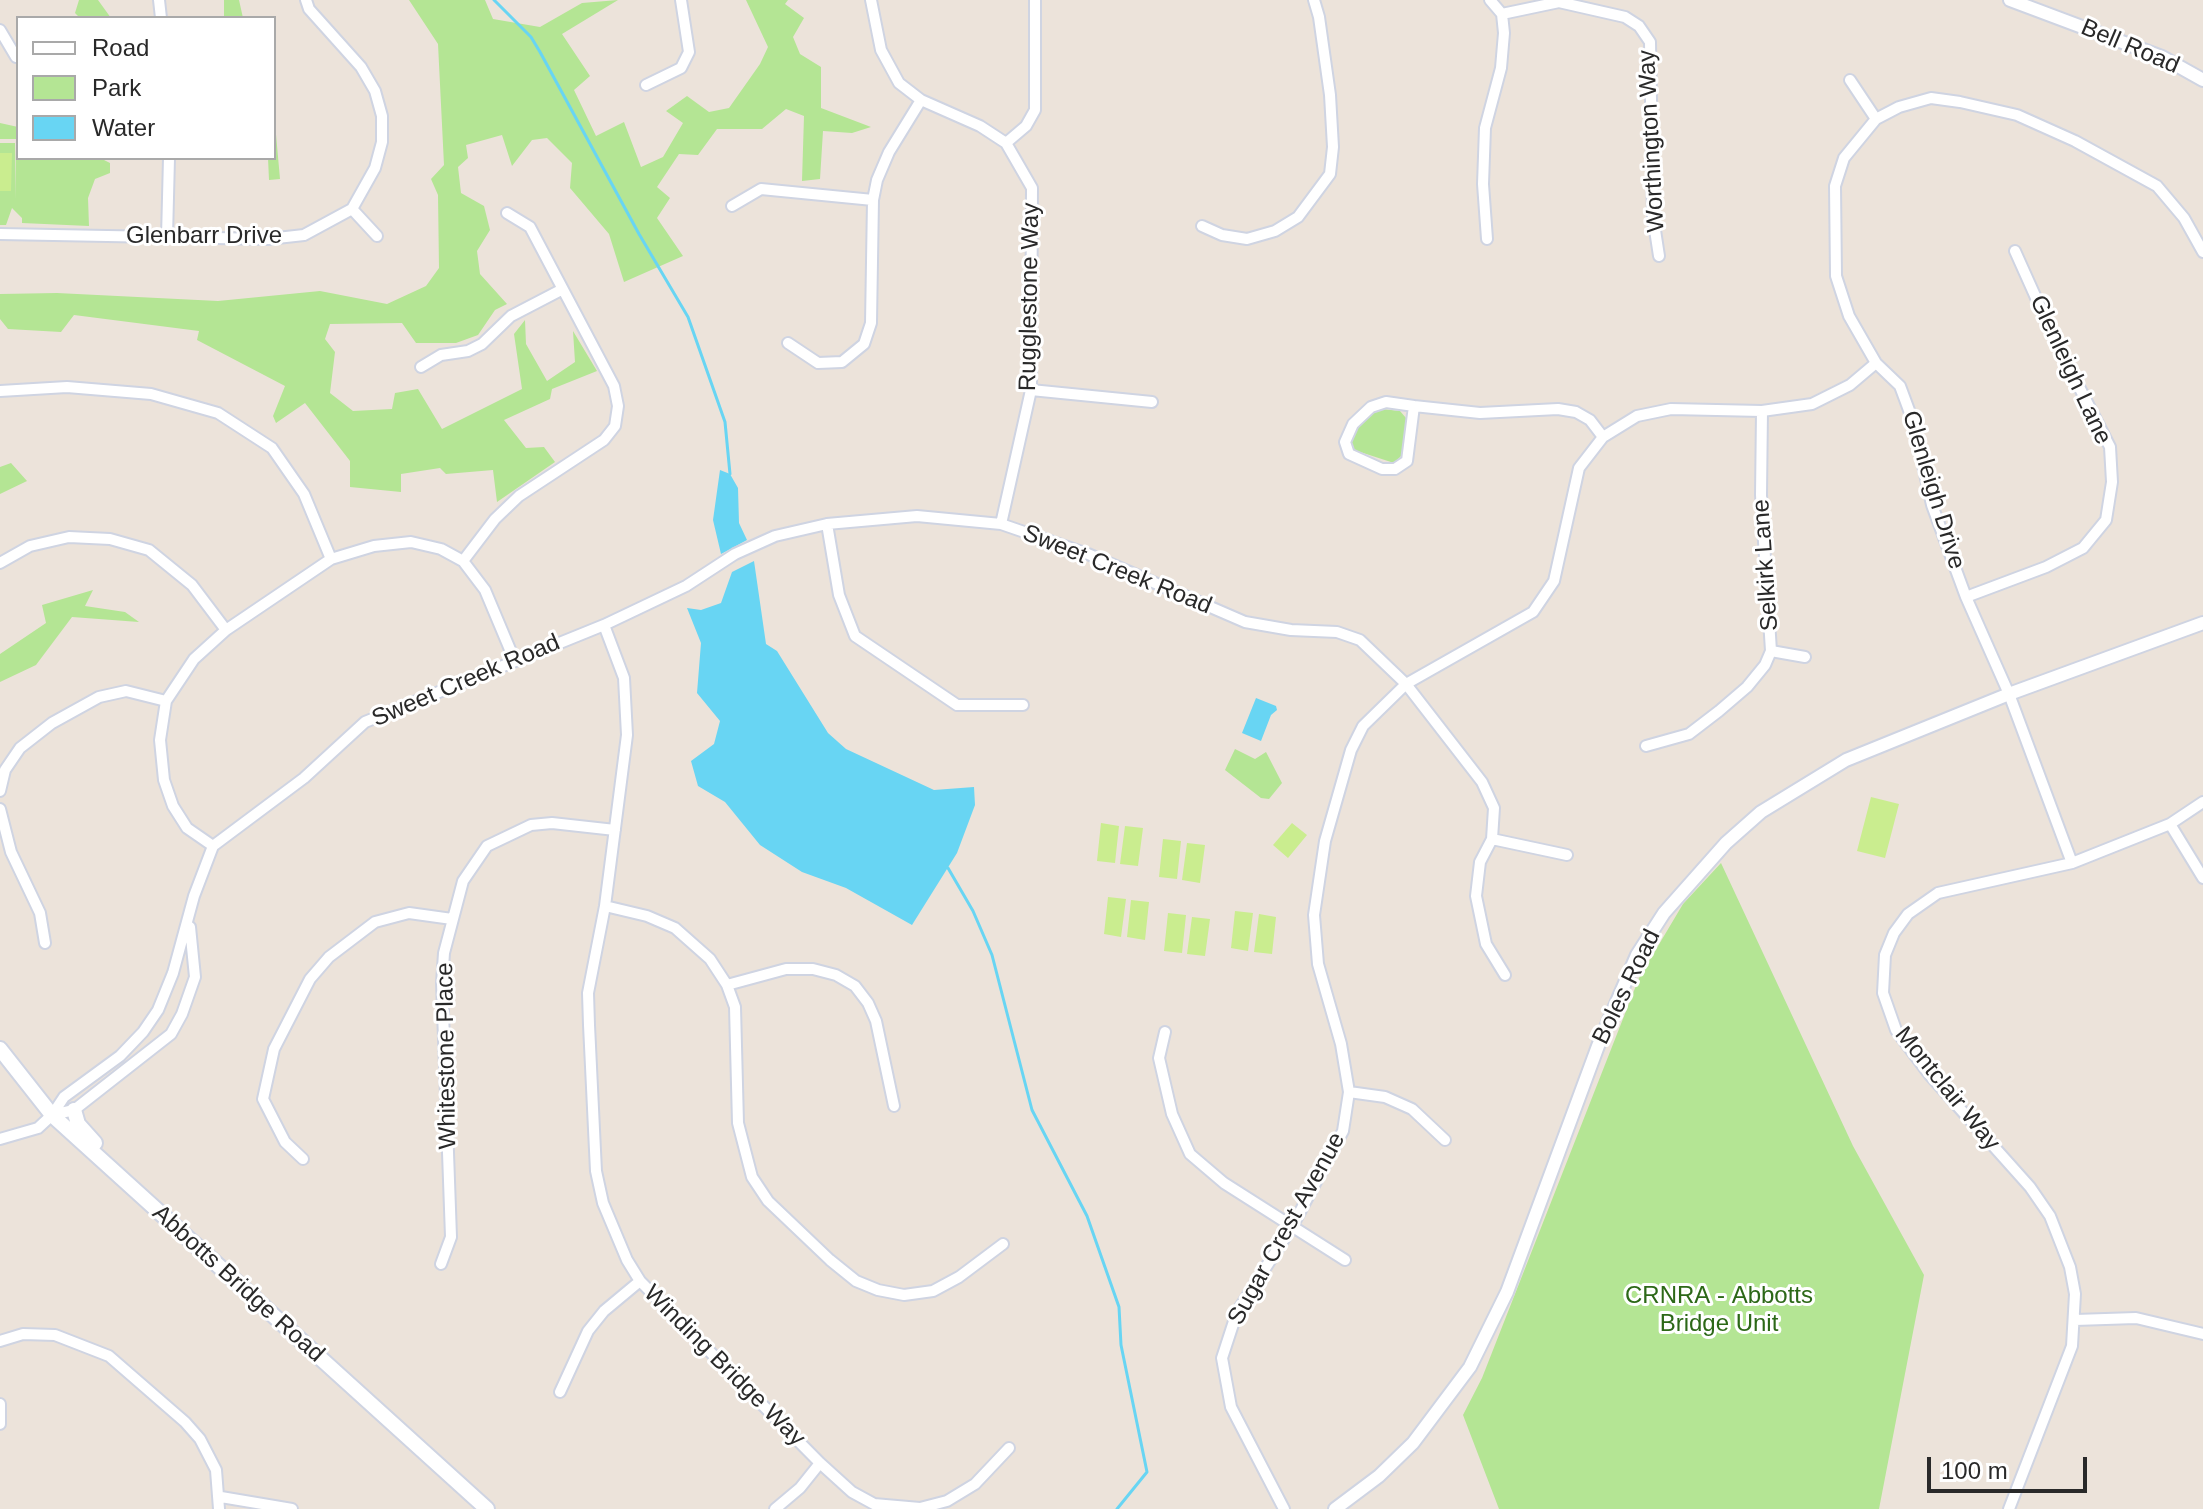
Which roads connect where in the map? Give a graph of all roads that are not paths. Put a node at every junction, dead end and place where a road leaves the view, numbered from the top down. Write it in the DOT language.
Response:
graph roads {
  1 [pos="306,0"];
  2 [pos="681,0"];
  3 [pos="871,0"];
  4 [pos="1035,0"];
  5 [pos="1314,0"];
  6 [pos="1490,0"];
  7 [pos="2010,0"];
  8 [pos="1502,14"];
  9 [pos="0,30"];
  10 [pos="16,57"];
  11 [pos="1850,80"];
  12 [pos="2203,80"];
  13 [pos="646,85"];
  14 [pos="921,100"];
  15 [pos="1876,119"];
  16 [pos="1006,143"];
  17 [pos="169,160"];
  18 [pos="873,200"];
  19 [pos="732,206"];
  20 [pos="352,209"];
  21 [pos="507,213"];
  22 [pos="1202,226"];
  23 [pos="0,234"];
  24 [pos="377,236"];
  25 [pos="167,237"];
  26 [pos="1487,239"];
  27 [pos="2015,251"];
  28 [pos="2203,252"];
  29 [pos="1659,256"];
  30 [pos="561,290"];
  31 [pos="788,343"];
  32 [pos="1876,363"];
  33 [pos="421,367"];
  34 [pos="1031,390"];
  35 [pos="0,391"];
  36 [pos="1152,402"];
  37 [pos="1414,406"];
  38 [pos="1762,411"];
  39 [pos="1603,437"];
  40 [pos="827,524"];
  41 [pos="1001,524"];
  42 [pos="331,559"];
  43 [pos="463,561"];
  44 [pos="0,563"];
  45 [pos="1966,597"];
  46 [pos="2203,623"];
  47 [pos="604,625"];
  48 [pos="226,630"];
  49 [pos="1771,651"];
  50 [pos="1805,657"];
  51 [pos="514,659"];
  52 [pos="1406,684"];
  53 [pos="2009,694"];
  54 [pos="166,701"];
  55 [pos="1023,705"];
  56 [pos="1646,746"];
  57 [pos="0,791"];
  58 [pos="2203,802"];
  59 [pos="0,809"];
  60 [pos="2170,824"];
  61 [pos="615,830"];
  62 [pos="1492,839"];
  63 [pos="213,846"];
  64 [pos="1567,855"];
  65 [pos="2072,863"];
  66 [pos="2203,878"];
  67 [pos="605,906"];
  68 [pos="452,919"];
  69 [pos="189,921"];
  70 [pos="45,943"];
  71 [pos="1505,975"];
  72 [pos="727,985"];
  73 [pos="1165,1032"];
  74 [pos="0,1049"];
  75 [pos="1349,1092"];
  76 [pos="894,1106"];
  77 [pos="74,1110"];
  78 [pos="52,1115"];
  79 [pos="0,1139"];
  80 [pos="1445,1140"];
  81 [pos="303,1159"];
  82 [pos="153,1208"];
  83 [pos="1293,1225"];
  84 [pos="1003,1244"];
  85 [pos="1345,1260"];
  86 [pos="441,1264"];
  87 [pos="640,1281"];
  88 [pos="2075,1320"];
  89 [pos="2203,1334"];
  90 [pos="0,1341"];
  91 [pos="560,1392"];
  92 [pos="0,1404"];
  93 [pos="0,1424"];
  94 [pos="1009,1448"];
  95 [pos="820,1463"];
  96 [pos="220,1503"];
  97 [pos="292,1509"];
  98 [pos="487,1509"];
  99 [pos="775,1509"];
  100 [pos="1284,1509"];
  101 [pos="1335,1509"];
  102 [pos="2009,1509"];
  1 -- 20 [label="street"];
  2 -- 13 [label="street"];
  3 -- 14 [label="street, Rugglestone Way"];
  4 -- 16 [label="street"];
  5 -- 22 [label="street"];
  6 -- 8 [label="street"];
  7 -- 12 [label="street, Bell Road"];
  8 -- 26 [label="street"];
  8 -- 29 [label="street, Worthington Way"];
  9 -- 10 [label="street"];
  11 -- 15 [label="street"];
  14 -- 16 [label="street, Rugglestone Way"];
  14 -- 18 [label="street"];
  15 -- 28 [label="street, Glenleigh Drive"];
  15 -- 32 [label="street, Glenleigh Drive"];
  16 -- 34 [label="street, Rugglestone Way"];
  17 -- 25 [label="street"];
  18 -- 19 [label="street"];
  18 -- 31 [label="street"];
  20 -- 24 [label="street"];
  20 -- 25 [label="street, Glenbarr Drive"];
  21 -- 30 [label="street"];
  23 -- 25 [label="street, Glenbarr Drive"];
  27 -- 45 [label="street, Glenleigh Lane"];
  30 -- 33 [label="street"];
  30 -- 43 [label="street"];
  32 -- 38 [label="street, Sugar Crest Avenue"];
  32 -- 45 [label="street, Glenleigh Drive"];
  34 -- 36 [label="street"];
  34 -- 41 [label="street, Rugglestone Way"];
  35 -- 42 [label="street"];
  37 -- 37 [label="street"];
  37 -- 39 [label="street"];
  38 -- 39 [label="street, Sugar Crest Avenue"];
  38 -- 49 [label="street, Selkirk Lane"];
  39 -- 52 [label="street, Sugar Crest Avenue"];
  40 -- 41 [label="street, Sweet Creek Road"];
  40 -- 47 [label="street, Sweet Creek Road"];
  40 -- 55 [label="street"];
  41 -- 52 [label="street, Sweet Creek Road"];
  42 -- 43 [label="street"];
  42 -- 48 [label="street"];
  43 -- 51 [label="street"];
  44 -- 48 [label="street"];
  45 -- 53 [label="street, Glenleigh Drive"];
  46 -- 53 [label="street, Boles Road"];
  47 -- 51 [label="street, Sweet Creek Road"];
  47 -- 61 [label="street, Winding Bridge Way"];
  48 -- 54 [label="street"];
  49 -- 50 [label="street"];
  49 -- 56 [label="street, Selkirk Lane"];
  51 -- 63 [label="street, Sweet Creek Road"];
  52 -- 62 [label="street, Sweet Creek Road"];
  52 -- 75 [label="street, Sugar Crest Avenue"];
  53 -- 65 [label="street, Glenleigh Drive"];
  53 -- 101 [label="street, Boles Road"];
  54 -- 57 [label="street"];
  54 -- 63 [label="street"];
  58 -- 60 [label="street, Montclair Way"];
  59 -- 70 [label="street"];
  60 -- 65 [label="street, Montclair Way"];
  60 -- 66 [label="street"];
  61 -- 67 [label="street, Winding Bridge Way"];
  61 -- 68 [label="street, Whitestone Place"];
  62 -- 64 [label="street"];
  62 -- 71 [label="street, Sweet Creek Road"];
  63 -- 69 [label="street, Sweet Creek Road"];
  65 -- 88 [label="street, Montclair Way"];
  67 -- 72 [label="street"];
  67 -- 87 [label="street, Winding Bridge Way"];
  68 -- 81 [label="street"];
  68 -- 86 [label="street, Whitestone Place"];
  69 -- 77 [label="street, Sweet Creek Road"];
  69 -- 78 [label="street, Sweet Creek Road"];
  72 -- 76 [label="street"];
  72 -- 84 [label="street"];
  73 -- 83 [label="street"];
  74 -- 78 [label="main road, Abbotts Bridge Road"];
  75 -- 80 [label="street"];
  75 -- 83 [label="street, Sugar Crest Avenue"];
  77 -- 78 [label="street, Sweet Creek Road"];
  77 -- 82 [label="main road"];
  78 -- 79 [label="street"];
  78 -- 82 [label="main road, Abbotts Bridge Road"];
  82 -- 98 [label="main road, Abbotts Bridge Road"];
  83 -- 85 [label="street"];
  83 -- 100 [label="street, Sugar Crest Avenue"];
  87 -- 91 [label="street"];
  87 -- 95 [label="street, Winding Bridge Way"];
  88 -- 89 [label="street"];
  88 -- 102 [label="street, Montclair Way"];
  90 -- 96 [label="street"];
  92 -- 93 [label="street"];
  94 -- 95 [label="street, Winding Bridge Way"];
  95 -- 99 [label="street"];
  96 -- 97 [label="street"];
}
